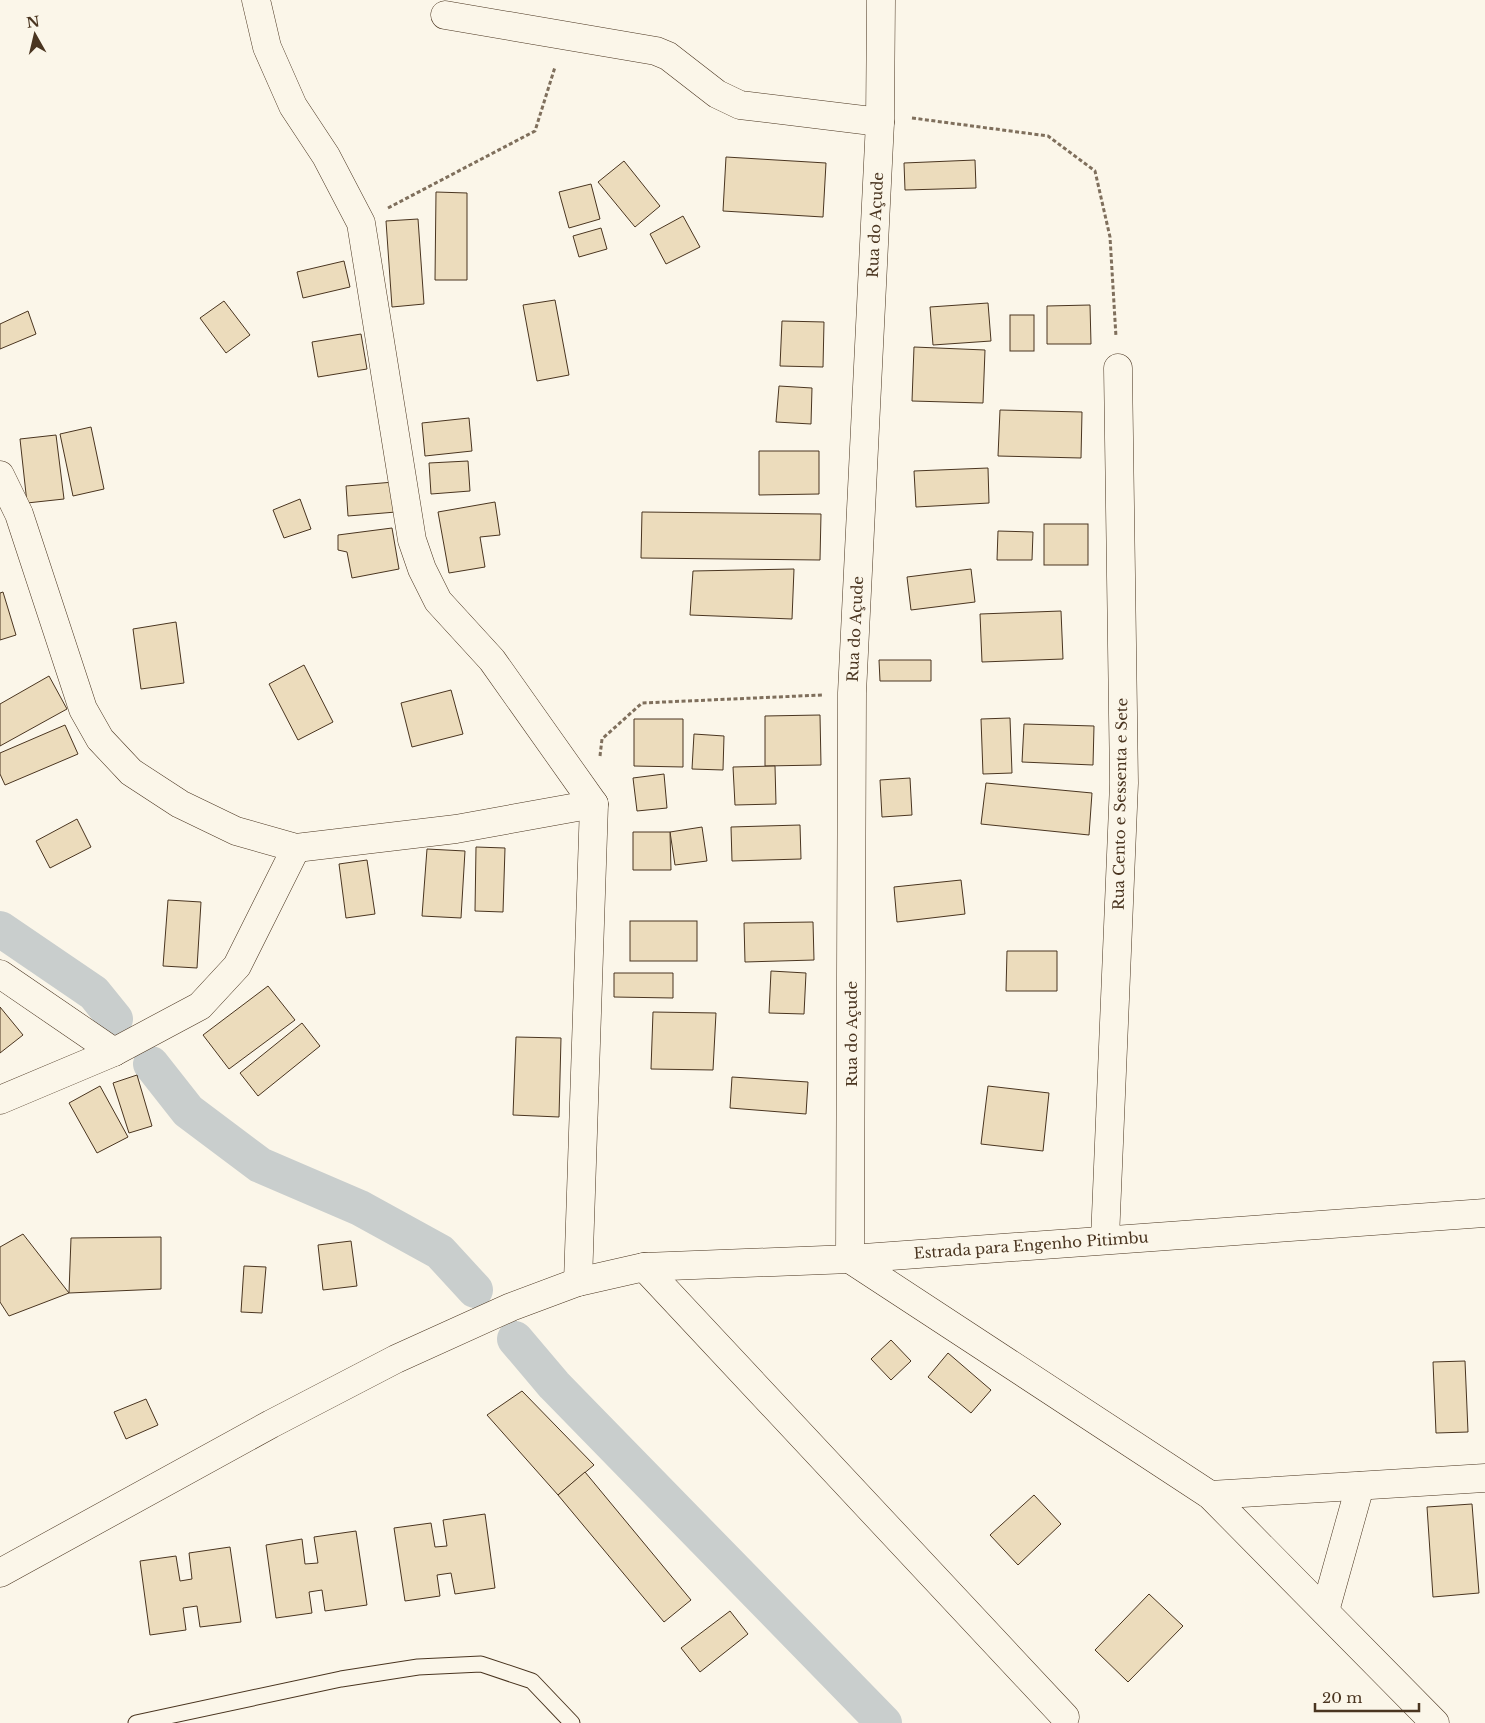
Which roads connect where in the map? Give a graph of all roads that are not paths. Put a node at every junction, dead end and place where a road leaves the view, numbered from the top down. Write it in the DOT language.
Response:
graph roads {
  1 [pos="256,0"];
  2 [pos="880,0"];
  3 [pos="445,15"];
  4 [pos="880,118"];
  5 [pos="1118,368"];
  6 [pos="0,474"];
  7 [pos="594,804"];
  8 [pos="296,848"];
  9 [pos="0,974"];
  10 [pos="114,1052"];
  11 [pos="0,1100"];
  12 [pos="1485,1213"];
  13 [pos="1105,1240"];
  14 [pos="850,1259"];
  15 [pos="644,1267"];
  16 [pos="578,1282"];
  17 [pos="1485,1478"];
  18 [pos="1360,1486"];
  19 [pos="1210,1495"];
  20 [pos="0,1573"];
  21 [pos="1325,1611"];
  22 [pos="1065,1717"];
  23 [pos="136,1723"];
  24 [pos="572,1723"];
  25 [pos="1436,1723"];
  1 -- 7 [label="street"];
  2 -- 4 [label="street, Rua do Açude"];
  3 -- 4 [label="street"];
  4 -- 14 [label="street, Rua do Açude"];
  5 -- 13 [label="street, Rua Cento e Sessenta e Sete"];
  6 -- 8 [label="street"];
  7 -- 8 [label="street"];
  7 -- 16 [label="street"];
  8 -- 10 [label="street"];
  9 -- 10 [label="street"];
  10 -- 11 [label="street"];
  12 -- 13 [label="street, Estrada para Engenho Pitimbu"];
  13 -- 14 [label="street, Estrada para Engenho Pitimbu"];
  14 -- 15 [label="street, Estrada para Engenho Pitimbu"];
  14 -- 19 [label="street"];
  15 -- 16 [label="street, Estrada para Engenho Pitimbu"];
  15 -- 22 [label="street"];
  16 -- 20 [label="street, Estrada para Engenho Pitimbu"];
  17 -- 18 [label="street"];
  18 -- 19 [label="street"];
  18 -- 21 [label="street"];
  19 -- 21 [label="street"];
  21 -- 25 [label="street"];
  23 -- 24 [label="lane"];
}
